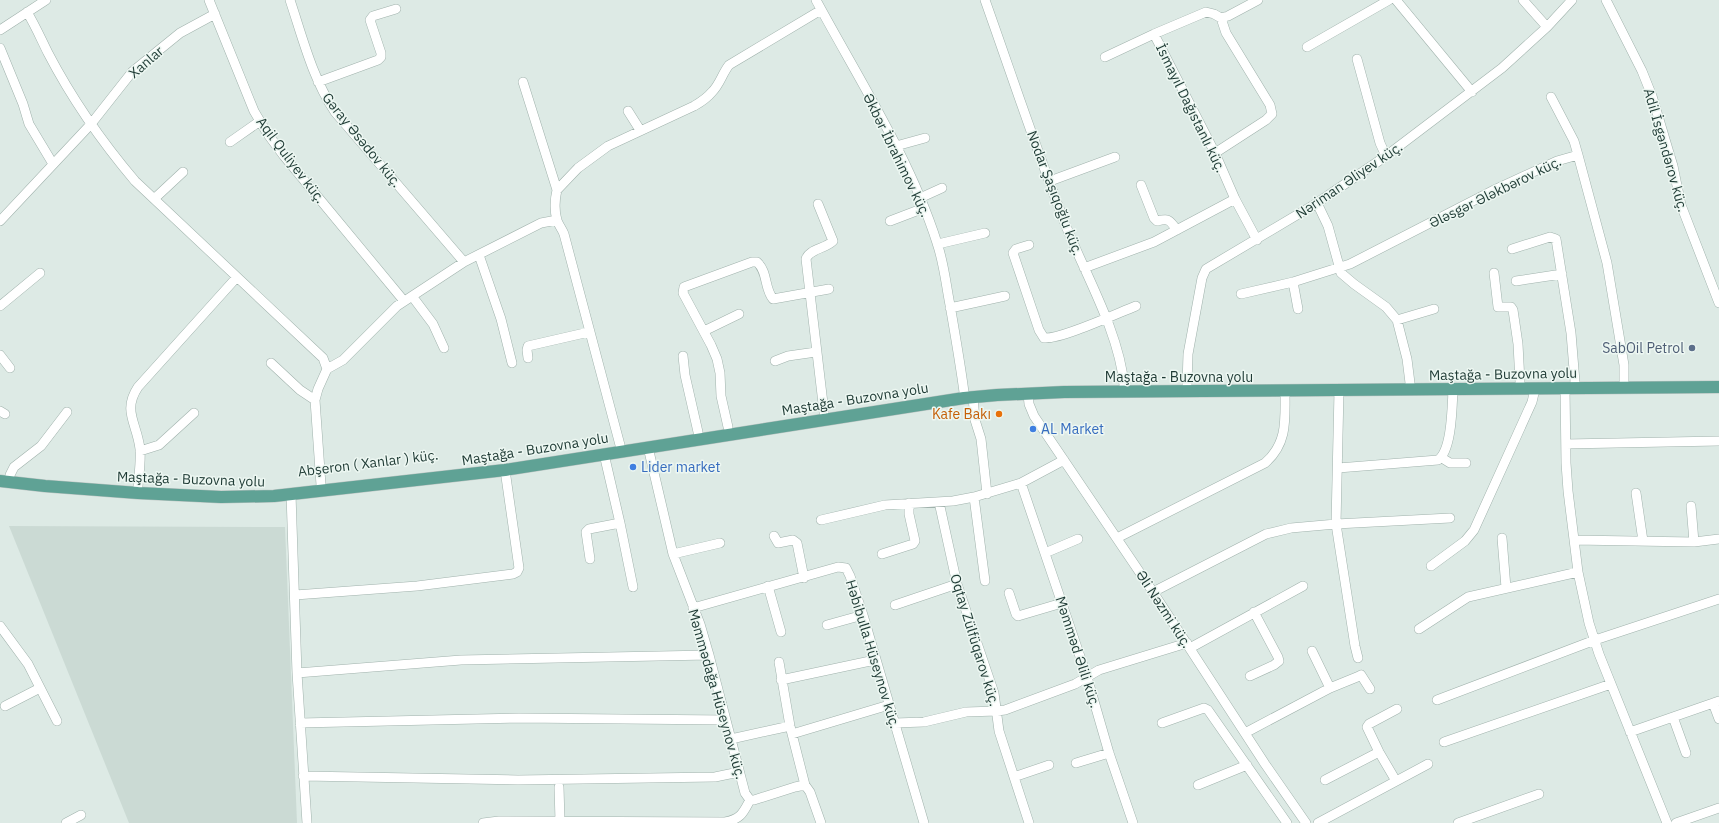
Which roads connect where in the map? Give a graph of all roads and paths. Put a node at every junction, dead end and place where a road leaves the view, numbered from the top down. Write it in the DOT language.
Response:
graph roads {
  1 [pos="46,0"];
  2 [pos="209,0"];
  3 [pos="290,0"];
  4 [pos="816,0"];
  5 [pos="985,0"];
  6 [pos="1258,0"];
  7 [pos="1389,0"];
  8 [pos="1396,0"];
  9 [pos="1523,0"];
  10 [pos="1572,0"];
  11 [pos="1606,0"];
  12 [pos="396,9"];
  13 [pos="821,10"];
  14 [pos="28,12"];
  15 [pos="215,14"];
  16 [pos="1221,18"];
  17 [pos="1547,27"];
  18 [pos="0,30"];
  19 [pos="1154,34"];
  20 [pos="1307,47"];
  21 [pos="0,48"];
  22 [pos="1105,57"];
  23 [pos="1357,59"];
  24 [pos="318,82"];
  25 [pos="523,82"];
  26 [pos="1472,92"];
  27 [pos="1551,97"];
  28 [pos="628,111"];
  29 [pos="260,121"];
  30 [pos="91,124"];
  31 [pos="640,130"];
  32 [pos="926,138"];
  33 [pos="230,142"];
  34 [pos="896,146"];
  35 [pos="1215,153"];
  36 [pos="1578,155"];
  37 [pos="1386,156"];
  38 [pos="1115,157"];
  39 [pos="53,164"];
  40 [pos="183,172"];
  41 [pos="1050,181"];
  42 [pos="1141,186"];
  43 [pos="942,188"];
  44 [pos="557,190"];
  45 [pos="920,198"];
  46 [pos="154,199"];
  47 [pos="1235,199"];
  48 [pos="818,204"];
  49 [pos="1317,204"];
  50 [pos="924,208"];
  51 [pos="557,220"];
  52 [pos="0,221"];
  53 [pos="890,221"];
  54 [pos="1177,230"];
  55 [pos="985,233"];
  56 [pos="1257,240"];
  57 [pos="938,244"];
  58 [pos="1028,245"];
  59 [pos="1512,248"];
  60 [pos="479,255"];
  61 [pos="464,262"];
  62 [pos="1084,268"];
  63 [pos="1339,268"];
  64 [pos="40,273"];
  65 [pos="1494,273"];
  66 [pos="1562,274"];
  67 [pos="237,277"];
  68 [pos="1516,281"];
  69 [pos="1293,282"];
  70 [pos="829,289"];
  71 [pos="809,293"];
  72 [pos="1241,294"];
  73 [pos="1006,296"];
  74 [pos="408,298"];
  75 [pos="1719,302"];
  76 [pos="0,306"];
  77 [pos="1136,306"];
  78 [pos="950,308"];
  79 [pos="1298,309"];
  80 [pos="1434,309"];
  81 [pos="739,314"];
  82 [pos="1105,318"];
  83 [pos="1397,320"];
  84 [pos="704,331"];
  85 [pos="589,332"];
  86 [pos="444,348"];
  87 [pos="816,352"];
  88 [pos="0,354"];
  89 [pos="683,356"];
  90 [pos="528,358"];
  91 [pos="774,361"];
  92 [pos="270,363"];
  93 [pos="512,363"];
  94 [pos="10,368"];
  95 [pos="327,369"];
  96 [pos="1719,380"];
  97 [pos="1624,381"];
  98 [pos="1410,382"];
  99 [pos="1520,382"];
  100 [pos="1187,384"];
  101 [pos="1124,385"];
  102 [pos="1570,385"];
  103 [pos="1719,387"];
  104 [pos="1535,389"];
  105 [pos="1453,390"];
  106 [pos="1028,391"];
  107 [pos="1285,391"];
  108 [pos="1339,391"];
  109 [pos="968,394"];
  110 [pos="315,400"];
  111 [pos="67,412"];
  112 [pos="824,412"];
  113 [pos="194,413"];
  114 [pos="728,427"];
  115 [pos="698,432"];
  116 [pos="1719,441"];
  117 [pos="1566,444"];
  118 [pos="620,445"];
  119 [pos="648,447"];
  120 [pos="140,451"];
  121 [pos="604,454"];
  122 [pos="1442,458"];
  123 [pos="1064,460"];
  124 [pos="1466,463"];
  125 [pos="1338,468"];
  126 [pos="505,470"];
  127 [pos="3,476"];
  128 [pos="1021,483"];
  129 [pos="321,485"];
  130 [pos="138,486"];
  131 [pos="291,491"];
  132 [pos="987,494"];
  133 [pos="1636,494"];
  134 [pos="974,497"];
  135 [pos="939,502"];
  136 [pos="910,503"];
  137 [pos="1690,506"];
  138 [pos="1450,518"];
  139 [pos="821,520"];
  140 [pos="620,522"];
  141 [pos="1336,524"];
  142 [pos="774,536"];
  143 [pos="1117,538"];
  144 [pos="1502,538"];
  145 [pos="1078,539"];
  146 [pos="1719,539"];
  147 [pos="1574,540"];
  148 [pos="1643,541"];
  149 [pos="1694,542"];
  150 [pos="720,543"];
  151 [pos="1045,553"];
  152 [pos="673,554"];
  153 [pos="882,554"];
  154 [pos="590,559"];
  155 [pos="1431,566"];
  156 [pos="1578,572"];
  157 [pos="804,578"];
  158 [pos="985,581"];
  159 [pos="957,584"];
  160 [pos="768,586"];
  161 [pos="1304,586"];
  162 [pos="633,587"];
  163 [pos="1506,588"];
  164 [pos="1153,592"];
  165 [pos="1009,593"];
  166 [pos="295,595"];
  167 [pos="1719,599"];
  168 [pos="1062,603"];
  169 [pos="895,605"];
  170 [pos="694,608"];
  171 [pos="1254,612"];
  172 [pos="863,615"];
  173 [pos="827,625"];
  174 [pos="0,626"];
  175 [pos="1419,629"];
  176 [pos="781,632"];
  177 [pos="1595,640"];
  178 [pos="1188,645"];
  179 [pos="1312,651"];
  180 [pos="709,655"];
  181 [pos="1358,658"];
  182 [pos="875,660"];
  183 [pos="779,662"];
  184 [pos="297,673"];
  185 [pos="1250,676"];
  186 [pos="1087,678"];
  187 [pos="781,680"];
  188 [pos="1611,684"];
  189 [pos="40,688"];
  190 [pos="1330,688"];
  191 [pos="1370,689"];
  192 [pos="1437,700"];
  193 [pos="1716,702"];
  194 [pos="889,705"];
  195 [pos="5,706"];
  196 [pos="1397,709"];
  197 [pos="998,711"];
  198 [pos="1673,717"];
  199 [pos="1719,719"];
  200 [pos="726,720"];
  201 [pos="56,721"];
  202 [pos="300,723"];
  203 [pos="895,723"];
  204 [pos="1162,723"];
  205 [pos="791,730"];
  206 [pos="1630,732"];
  207 [pos="1245,733"];
  208 [pos="731,739"];
  209 [pos="1444,742"];
  210 [pos="1378,752"];
  211 [pos="1109,753"];
  212 [pos="1686,753"];
  213 [pos="1076,763"];
  214 [pos="1428,764"];
  215 [pos="1049,765"];
  216 [pos="1247,765"];
  217 [pos="739,772"];
  218 [pos="303,776"];
  219 [pos="1014,777"];
  220 [pos="1325,780"];
  221 [pos="1396,781"];
  222 [pos="805,785"];
  223 [pos="1198,785"];
  224 [pos="559,787"];
  225 [pos="1539,794"];
  226 [pos="750,800"];
  227 [pos="1719,808"];
  228 [pos="81,815"];
  229 [pos="560,821"];
  230 [pos="737,821"];
  231 [pos="1468,821"];
  232 [pos="66,823"];
  233 [pos="307,823"];
  234 [pos="483,823"];
  235 [pos="821,823"];
  236 [pos="924,823"];
  237 [pos="1029,823"];
  238 [pos="1133,823"];
  239 [pos="1287,823"];
  240 [pos="1306,823"];
  241 [pos="1318,823"];
  242 [pos="1458,823"];
  243 [pos="1667,823"];
  244 [pos="1676,823"];
  1 -- 14 [label="street"];
  2 -- 15 [label="street, Aqil Quliyev küç."];
  3 -- 24 [label="street, Gəray Əsədov küç."];
  4 -- 13 [label="street, Əkbər İbrahimov küç."];
  5 -- 41 [label="street, Nodar Şaşıqoğlu küç."];
  6 -- 16 [label="street"];
  7 -- 20 [label="street"];
  8 -- 26 [label="street"];
  9 -- 17 [label="street"];
  10 -- 17 [label="street, Nəriman Əliyev küç."];
  11 -- 75 [label="street, Adil İsgəndərov küç."];
  12 -- 24 [label="street"];
  13 -- 31 [label="street"];
  13 -- 34 [label="street, Əkbər İbrahimov küç."];
  14 -- 18 [label="street"];
  14 -- 30 [label="street"];
  15 -- 29 [label="street, Aqil Quliyev küç."];
  15 -- 30 [label="street, Xanlar"];
  16 -- 19 [label="street, İsmayıl Dağıstanlı küç."];
  16 -- 35 [label="street"];
  17 -- 26 [label="street, Nəriman Əliyev küç."];
  19 -- 22 [label="street"];
  19 -- 35 [label="street, İsmayıl Dağıstanlı küç."];
  21 -- 39 [label="street"];
  23 -- 37 [label="street"];
  24 -- 61 [label="street, Gəray Əsədov küç."];
  25 -- 44 [label="street"];
  26 -- 37 [label="street, Nəriman Əliyev küç."];
  27 -- 36 [label="street"];
  28 -- 31 [label="street"];
  29 -- 33 [label="street"];
  29 -- 74 [label="street, Aqil Quliyev küç."];
  30 -- 39 [label="street, Xanlar"];
  30 -- 46 [label="street"];
  31 -- 44 [label="street"];
  32 -- 34 [label="street"];
  34 -- 45 [label="street, Əkbər İbrahimov küç."];
  35 -- 47 [label="street, İsmayıl Dağıstanlı küç."];
  36 -- 63 [label="street, Ələsgər Ələkbərov küç."];
  36 -- 97 [label="street, Ələsgər Ələkbərov küç."];
  37 -- 49 [label="street, Nəriman Əliyev küç."];
  38 -- 41 [label="street"];
  39 -- 52 [label="street, Xanlar"];
  40 -- 46 [label="street"];
  41 -- 62 [label="street, Nodar Şaşıqoğlu küç."];
  42 -- 54 [label="street"];
  43 -- 45 [label="street"];
  44 -- 51 [label="street"];
  45 -- 50 [label="street, Əkbər İbrahimov küç."];
  46 -- 67 [label="street"];
  47 -- 54 [label="street"];
  47 -- 56 [label="street, İsmayıl Dağıstanlı küç."];
  48 -- 71 [label="street"];
  49 -- 56 [label="street, Nəriman Əliyev küç."];
  49 -- 63 [label="street"];
  50 -- 53 [label="street"];
  50 -- 57 [label="street, Əkbər İbrahimov küç."];
  51 -- 60 [label="street"];
  51 -- 85 [label="street"];
  54 -- 62 [label="street"];
  55 -- 57 [label="street"];
  56 -- 100 [label="street, Nəriman Əliyev küç."];
  57 -- 78 [label="street, Əkbər İbrahimov küç."];
  58 -- 82 [label="street"];
  59 -- 66 [label="street"];
  60 -- 61 [label="street"];
  60 -- 93 [label="street"];
  61 -- 74 [label="street"];
  62 -- 82 [label="street, Nodar Şaşıqoğlu küç."];
  63 -- 69 [label="street, Ələsgər Ələkbərov küç."];
  63 -- 83 [label="street"];
  64 -- 76 [label="street"];
  65 -- 99 [label="street"];
  66 -- 68 [label="street"];
  66 -- 102 [label="street"];
  67 -- 95 [label="street"];
  67 -- 120 [label="street"];
  69 -- 72 [label="street, Ələsgər Ələkbərov küç."];
  69 -- 79 [label="street"];
  70 -- 71 [label="street"];
  71 -- 84 [label="street"];
  71 -- 87 [label="street"];
  73 -- 78 [label="street"];
  74 -- 86 [label="street, Aqil Quliyev küç."];
  74 -- 95 [label="street"];
  77 -- 82 [label="street"];
  78 -- 109 [label="street, Əkbər İbrahimov küç."];
  80 -- 83 [label="street"];
  81 -- 84 [label="street"];
  82 -- 101 [label="street, Nodar Şaşıqoğlu küç."];
  83 -- 98 [label="street"];
  84 -- 114 [label="street"];
  85 -- 90 [label="street"];
  85 -- 118 [label="street"];
  87 -- 91 [label="street"];
  87 -- 112 [label="street"];
  88 -- 94 [label="street"];
  89 -- 115 [label="street"];
  92 -- 110 [label="street"];
  95 -- 110 [label="street"];
  96 -- 97 [label="main road"];
  97 -- 102 [label="main road"];
  98 -- 99 [label="main road"];
  98 -- 100 [label="main road"];
  99 -- 102 [label="main road"];
  100 -- 101 [label="main road"];
  101 -- 106 [label="main road"];
  102 -- 103 [label="main road, Maştağa - Buzovna yolu"];
  102 -- 104 [label="main road, Maştağa - Buzovna yolu"];
  102 -- 117 [label="street"];
  104 -- 105 [label="main road, Maştağa - Buzovna yolu"];
  104 -- 155 [label="street"];
  105 -- 108 [label="main road, Maştağa - Buzovna yolu"];
  105 -- 122 [label="street"];
  106 -- 107 [label="main road, Maştağa - Buzovna yolu"];
  106 -- 109 [label="main road, Maştağa - Buzovna yolu"];
  106 -- 123 [label="street, Əli Nəzmi küç."];
  107 -- 108 [label="main road, Maştağa - Buzovna yolu"];
  107 -- 143 [label="street"];
  108 -- 125 [label="street"];
  109 -- 112 [label="main road, Abşeron ( Xanlar ) küç."];
  109 -- 119 [label="main road, Maştağa - Buzovna yolu"];
  109 -- 132 [label="street, Əkbər İbrahimov küç."];
  110 -- 129 [label="street"];
  111 -- 127 [label="street"];
  112 -- 114 [label="main road, Abşeron ( Xanlar ) küç."];
  113 -- 120 [label="street"];
  114 -- 115 [label="main road, Abşeron ( Xanlar ) küç."];
  115 -- 118 [label="main road, Abşeron ( Xanlar ) küç."];
  116 -- 117 [label="street"];
  117 -- 147 [label="street"];
  118 -- 129 [label="main road, Abşeron ( Xanlar ) küç."];
  119 -- 121 [label="main road, Maştağa - Buzovna yolu"];
  119 -- 152 [label="street, Məmmədağa Hüseynov küç."];
  120 -- 130 [label="street"];
  121 -- 126 [label="main road, Maştağa - Buzovna yolu"];
  121 -- 140 [label="street"];
  122 -- 124 [label="street"];
  122 -- 125 [label="street"];
  123 -- 128 [label="street"];
  123 -- 143 [label="street, Əli Nəzmi küç."];
  125 -- 141 [label="street"];
  126 -- 131 [label="main road, Maştağa - Buzovna yolu"];
  126 -- 166 [label="street"];
  127 -- 130 [label="main road, Abşeron ( Xanlar ) küç."];
  127 -- 131 [label="main road, Maştağa - Buzovna yolu"];
  128 -- 132 [label="street"];
  128 -- 151 [label="street, Məmməd Əlili küç."];
  129 -- 131 [label="main road, Abşeron ( Xanlar ) küç."];
  130 -- 131 [label="main road, Abşeron ( Xanlar ) küç."];
  131 -- 166 [label="street"];
  132 -- 134 [label="street"];
  133 -- 148 [label="street"];
  134 -- 135 [label="street"];
  134 -- 158 [label="street"];
  135 -- 136 [label="street"];
  135 -- 159 [label="street, Oqtay Zülfüqarov küç."];
  136 -- 139 [label="street"];
  136 -- 153 [label="street"];
  137 -- 149 [label="street"];
  138 -- 141 [label="street"];
  140 -- 154 [label="street"];
  140 -- 162 [label="street"];
  141 -- 164 [label="street"];
  141 -- 181 [label="street"];
  142 -- 157 [label="street"];
  143 -- 164 [label="street, Əli Nəzmi küç."];
  144 -- 163 [label="street"];
  145 -- 151 [label="street"];
  146 -- 149 [label="street"];
  147 -- 148 [label="street"];
  147 -- 156 [label="street"];
  148 -- 149 [label="street"];
  150 -- 152 [label="street"];
  151 -- 168 [label="street, Məmməd Əlili küç."];
  152 -- 170 [label="street, Məmmədağa Hüseynov küç."];
  156 -- 163 [label="street"];
  156 -- 177 [label="street"];
  157 -- 160 [label="street, Həbibulla Hüseynov küç."];
  157 -- 172 [label="street, Həbibulla Hüseynov küç."];
  159 -- 169 [label="street"];
  159 -- 197 [label="street, Oqtay Zülfüqarov küç."];
  160 -- 170 [label="street, Həbibulla Hüseynov küç."];
  160 -- 176 [label="street"];
  161 -- 171 [label="street"];
  163 -- 175 [label="street"];
  164 -- 178 [label="street, Əli Nəzmi küç."];
  165 -- 168 [label="street"];
  166 -- 184 [label="street"];
  167 -- 177 [label="street"];
  168 -- 186 [label="street, Məmməd Əlili küç."];
  170 -- 180 [label="street, Məmmədağa Hüseynov küç."];
  171 -- 178 [label="street"];
  171 -- 185 [label="street"];
  172 -- 173 [label="street"];
  172 -- 182 [label="street, Həbibulla Hüseynov küç."];
  174 -- 189 [label="street"];
  177 -- 188 [label="street"];
  177 -- 192 [label="street"];
  178 -- 186 [label="street"];
  178 -- 207 [label="street, Əli Nəzmi küç."];
  179 -- 190 [label="street"];
  180 -- 184 [label="street"];
  180 -- 200 [label="street, Məmmədağa Hüseynov küç."];
  182 -- 187 [label="street"];
  182 -- 194 [label="street, Həbibulla Hüseynov küç."];
  183 -- 187 [label="street"];
  184 -- 202 [label="street"];
  186 -- 197 [label="street"];
  186 -- 211 [label="street, Məmməd Əlili küç."];
  187 -- 205 [label="street"];
  188 -- 206 [label="street"];
  188 -- 209 [label="street"];
  189 -- 195 [label="street"];
  189 -- 201 [label="street"];
  190 -- 191 [label="street"];
  190 -- 207 [label="street"];
  193 -- 198 [label="street"];
  193 -- 199 [label="street"];
  194 -- 203 [label="street, Həbibulla Hüseynov küç."];
  194 -- 205 [label="street"];
  196 -- 210 [label="street"];
  197 -- 203 [label="street"];
  197 -- 219 [label="street, Oqtay Zülfüqarov küç."];
  198 -- 206 [label="street"];
  198 -- 212 [label="street"];
  200 -- 202 [label="street"];
  200 -- 208 [label="street, Məmmədağa Hüseynov küç."];
  202 -- 218 [label="street"];
  203 -- 236 [label="street, Həbibulla Hüseynov küç."];
  204 -- 216 [label="street"];
  205 -- 208 [label="street"];
  205 -- 222 [label="street"];
  206 -- 243 [label="street"];
  207 -- 240 [label="street, Əli Nəzmi küç."];
  208 -- 217 [label="street, Məmmədağa Hüseynov küç."];
  210 -- 220 [label="street"];
  210 -- 221 [label="street"];
  211 -- 213 [label="street"];
  211 -- 238 [label="street, Məmməd Əlili küç."];
  214 -- 221 [label="street"];
  215 -- 219 [label="street"];
  216 -- 223 [label="street"];
  216 -- 239 [label="street"];
  217 -- 218 [label="street"];
  217 -- 226 [label="street, Məmmədağa Hüseynov küç."];
  218 -- 233 [label="street"];
  219 -- 237 [label="street, Oqtay Zülfüqarov küç."];
  221 -- 241 [label="street"];
  222 -- 226 [label="street"];
  222 -- 235 [label="street"];
  224 -- 229 [label="street"];
  225 -- 231 [label="street"];
  226 -- 230 [label="street"];
  227 -- 244 [label="street"];
  228 -- 232 [label="street"];
  229 -- 230 [label="street"];
  229 -- 234 [label="street"];
  231 -- 242 [label="street"];
}
